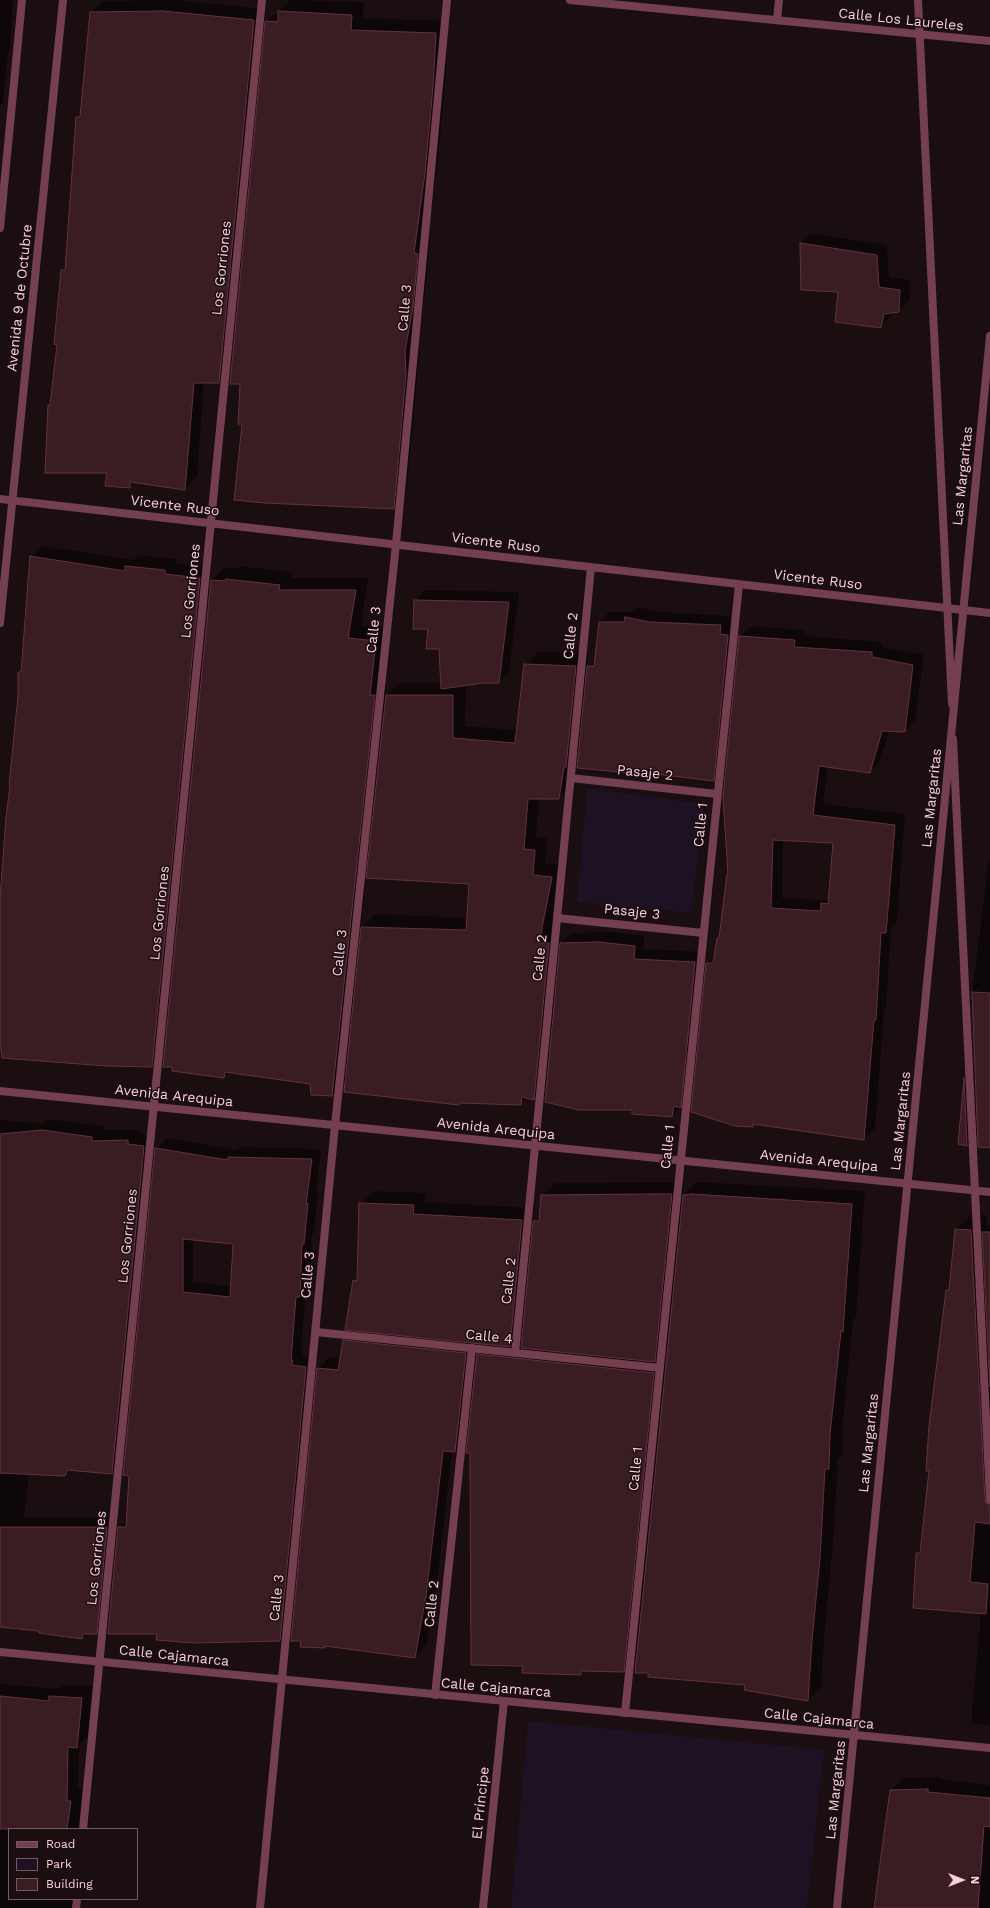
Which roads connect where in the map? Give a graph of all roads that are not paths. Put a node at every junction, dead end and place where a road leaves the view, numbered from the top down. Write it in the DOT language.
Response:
graph roads {
  1 [pos="22,0"];
  2 [pos="63,0"];
  3 [pos="262,0"];
  4 [pos="447,0"];
  5 [pos="570,0"];
  6 [pos="779,0"];
  7 [pos="918,0"];
  8 [pos="777,20"];
  9 [pos="990,41"];
  10 [pos="0,228"];
  11 [pos="990,336"];
  12 [pos="0,499"];
  13 [pos="13,501"];
  14 [pos="211,523"];
  15 [pos="396,544"];
  16 [pos="591,567"];
  17 [pos="739,584"];
  18 [pos="964,610"];
  19 [pos="990,613"];
  20 [pos="0,623"];
  21 [pos="571,778"];
  22 [pos="717,794"];
  23 [pos="557,918"];
  24 [pos="704,933"];
  25 [pos="0,1091"];
  26 [pos="154,1107"];
  27 [pos="335,1125"];
  28 [pos="535,1146"];
  29 [pos="680,1160"];
  30 [pos="908,1183"];
  31 [pos="990,1192"];
  32 [pos="316,1332"];
  33 [pos="472,1348"];
  34 [pos="515,1353"];
  35 [pos="660,1368"];
  36 [pos="990,1500"];
  37 [pos="0,1652"];
  38 [pos="100,1662"];
  39 [pos="282,1680"];
  40 [pos="435,1695"];
  41 [pos="504,1701"];
  42 [pos="625,1713"];
  43 [pos="854,1735"];
  44 [pos="990,1748"];
  45 [pos="83,1828"];
  46 [pos="260,1908"];
  47 [pos="483,1908"];
  48 [pos="837,1908"];
  1 -- 10 [label="street, Avenida 9 de Octubre"];
  2 -- 13 [label="street, Avenida 9 de Octubre"];
  3 -- 14 [label="street, Los Gorriones"];
  4 -- 15 [label="street, Calle 3"];
  5 -- 8 [label="street, Calle Los Laureles"];
  6 -- 8 [label="street"];
  7 -- 36 [label="street"];
  8 -- 9 [label="street, Calle Los Laureles"];
  11 -- 18 [label="street, Las Margaritas"];
  12 -- 13 [label="street, Vicente Ruso"];
  13 -- 14 [label="street, Vicente Ruso"];
  13 -- 20 [label="street, Avenida 9 de Octubre"];
  14 -- 15 [label="street, Vicente Ruso"];
  14 -- 26 [label="street, Los Gorriones"];
  15 -- 16 [label="street, Vicente Ruso"];
  15 -- 27 [label="street, Calle 3"];
  16 -- 17 [label="street, Vicente Ruso"];
  16 -- 21 [label="street, Calle 2"];
  17 -- 18 [label="street, Vicente Ruso"];
  17 -- 22 [label="street, Calle 1"];
  18 -- 19 [label="street, Vicente Ruso"];
  18 -- 30 [label="street, Las Margaritas"];
  21 -- 22 [label="street, Pasaje 2"];
  21 -- 23 [label="street, Calle 2"];
  22 -- 24 [label="street, Calle 1"];
  23 -- 24 [label="street, Pasaje 3"];
  23 -- 28 [label="street, Calle 2"];
  24 -- 29 [label="street, Calle 1"];
  25 -- 26 [label="street, Avenida Arequipa"];
  26 -- 27 [label="street, Avenida Arequipa"];
  26 -- 38 [label="street, Los Gorriones"];
  27 -- 28 [label="street, Avenida Arequipa"];
  27 -- 32 [label="street, Calle 3"];
  28 -- 29 [label="street, Avenida Arequipa"];
  28 -- 34 [label="street, Calle 2"];
  29 -- 30 [label="street, Avenida Arequipa"];
  29 -- 35 [label="street, Calle 1"];
  30 -- 31 [label="street, Avenida Arequipa"];
  30 -- 43 [label="street, Las Margaritas"];
  32 -- 33 [label="street, Calle 4"];
  32 -- 39 [label="street, Calle 3"];
  33 -- 34 [label="street, Calle 4"];
  33 -- 40 [label="street, Calle 2"];
  34 -- 35 [label="street, Calle 4"];
  35 -- 42 [label="street, Calle 1"];
  37 -- 38 [label="street, Calle Cajamarca"];
  38 -- 39 [label="street, Calle Cajamarca"];
  38 -- 45 [label="street, Los Gorriones"];
  39 -- 40 [label="street, Calle Cajamarca"];
  39 -- 46 [label="street, Calle 3"];
  40 -- 41 [label="street, Calle Cajamarca"];
  41 -- 42 [label="street, Calle Cajamarca"];
  41 -- 47 [label="street, El Príncipe"];
  42 -- 43 [label="street, Calle Cajamarca"];
  43 -- 44 [label="street, Calle Cajamarca"];
  43 -- 48 [label="street, Las Margaritas"];
}
